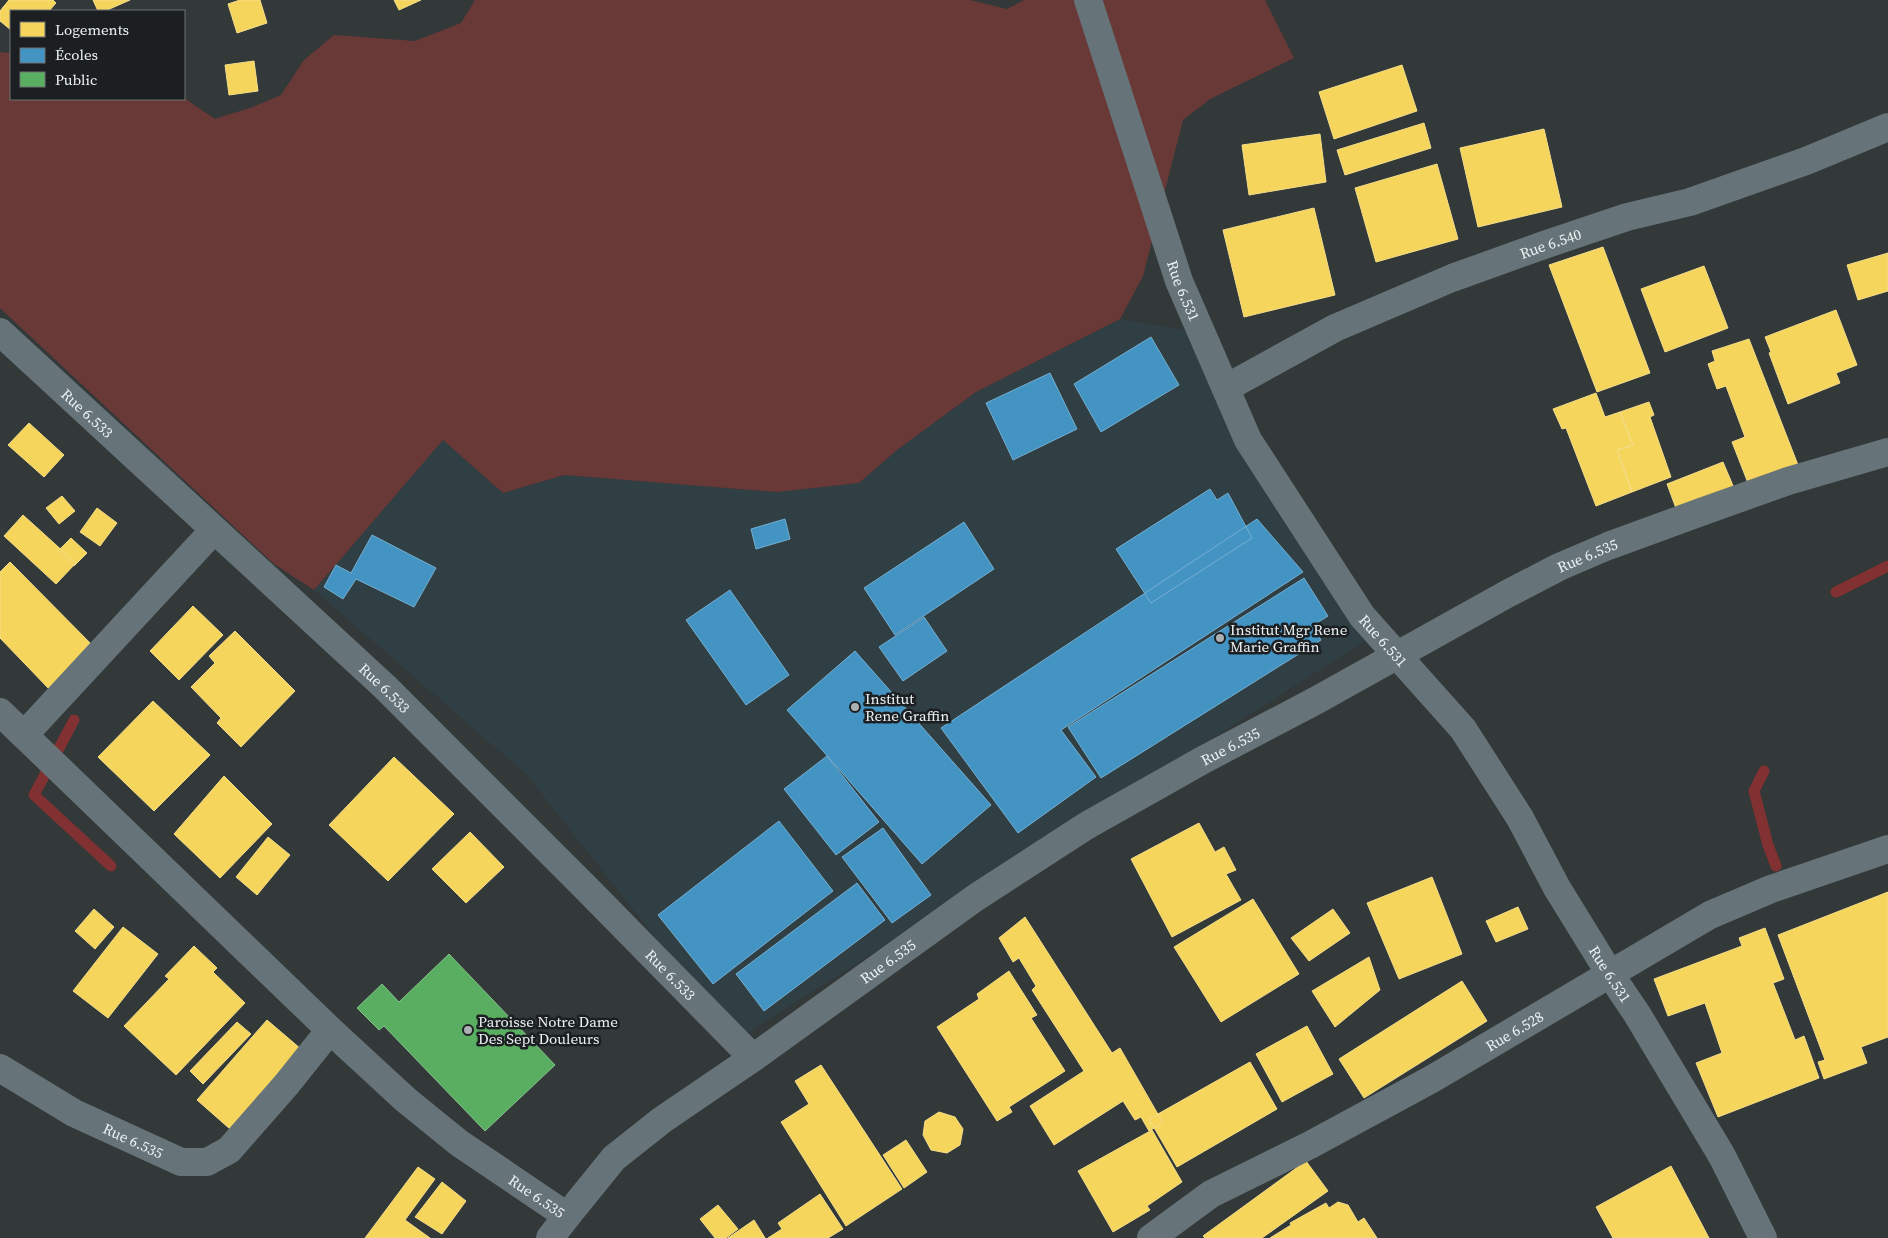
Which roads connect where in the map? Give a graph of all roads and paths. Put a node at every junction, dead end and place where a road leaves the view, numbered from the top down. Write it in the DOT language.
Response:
graph roads {
  1 [pos="1088,0"];
  2 [pos="1888,127"];
  3 [pos="0,332"];
  4 [pos="1226,388"];
  5 [pos="1888,452"];
  6 [pos="214,530"];
  7 [pos="1396,656"];
  8 [pos="0,712"];
  9 [pos="24,734"];
  10 [pos="1888,848"];
  11 [pos="1610,974"];
  12 [pos="330,1030"];
  13 [pos="753,1058"];
  14 [pos="0,1068"];
  15 [pos="567,1216"];
  16 [pos="550,1238"];
  17 [pos="1151,1238"];
  18 [pos="1763,1238"];
  1 -- 4 [label="street, Rue 6.531"];
  2 -- 4 [label="street, Rue 6.540"];
  3 -- 6 [label="street, Rue 6.533"];
  4 -- 7 [label="street, Rue 6.531"];
  5 -- 7 [label="street, Rue 6.535"];
  6 -- 9 [label="street"];
  6 -- 13 [label="street, Rue 6.533"];
  7 -- 11 [label="street, Rue 6.531"];
  7 -- 13 [label="street, Rue 6.535"];
  8 -- 9 [label="street"];
  9 -- 12 [label="street"];
  10 -- 11 [label="street, Rue 6.528"];
  11 -- 17 [label="street, Rue 6.528"];
  11 -- 18 [label="street, Rue 6.531"];
  12 -- 14 [label="street, Rue 6.535"];
  12 -- 15 [label="street, Rue 6.535"];
  13 -- 15 [label="street, Rue 6.535"];
  15 -- 16 [label="street"];
}
